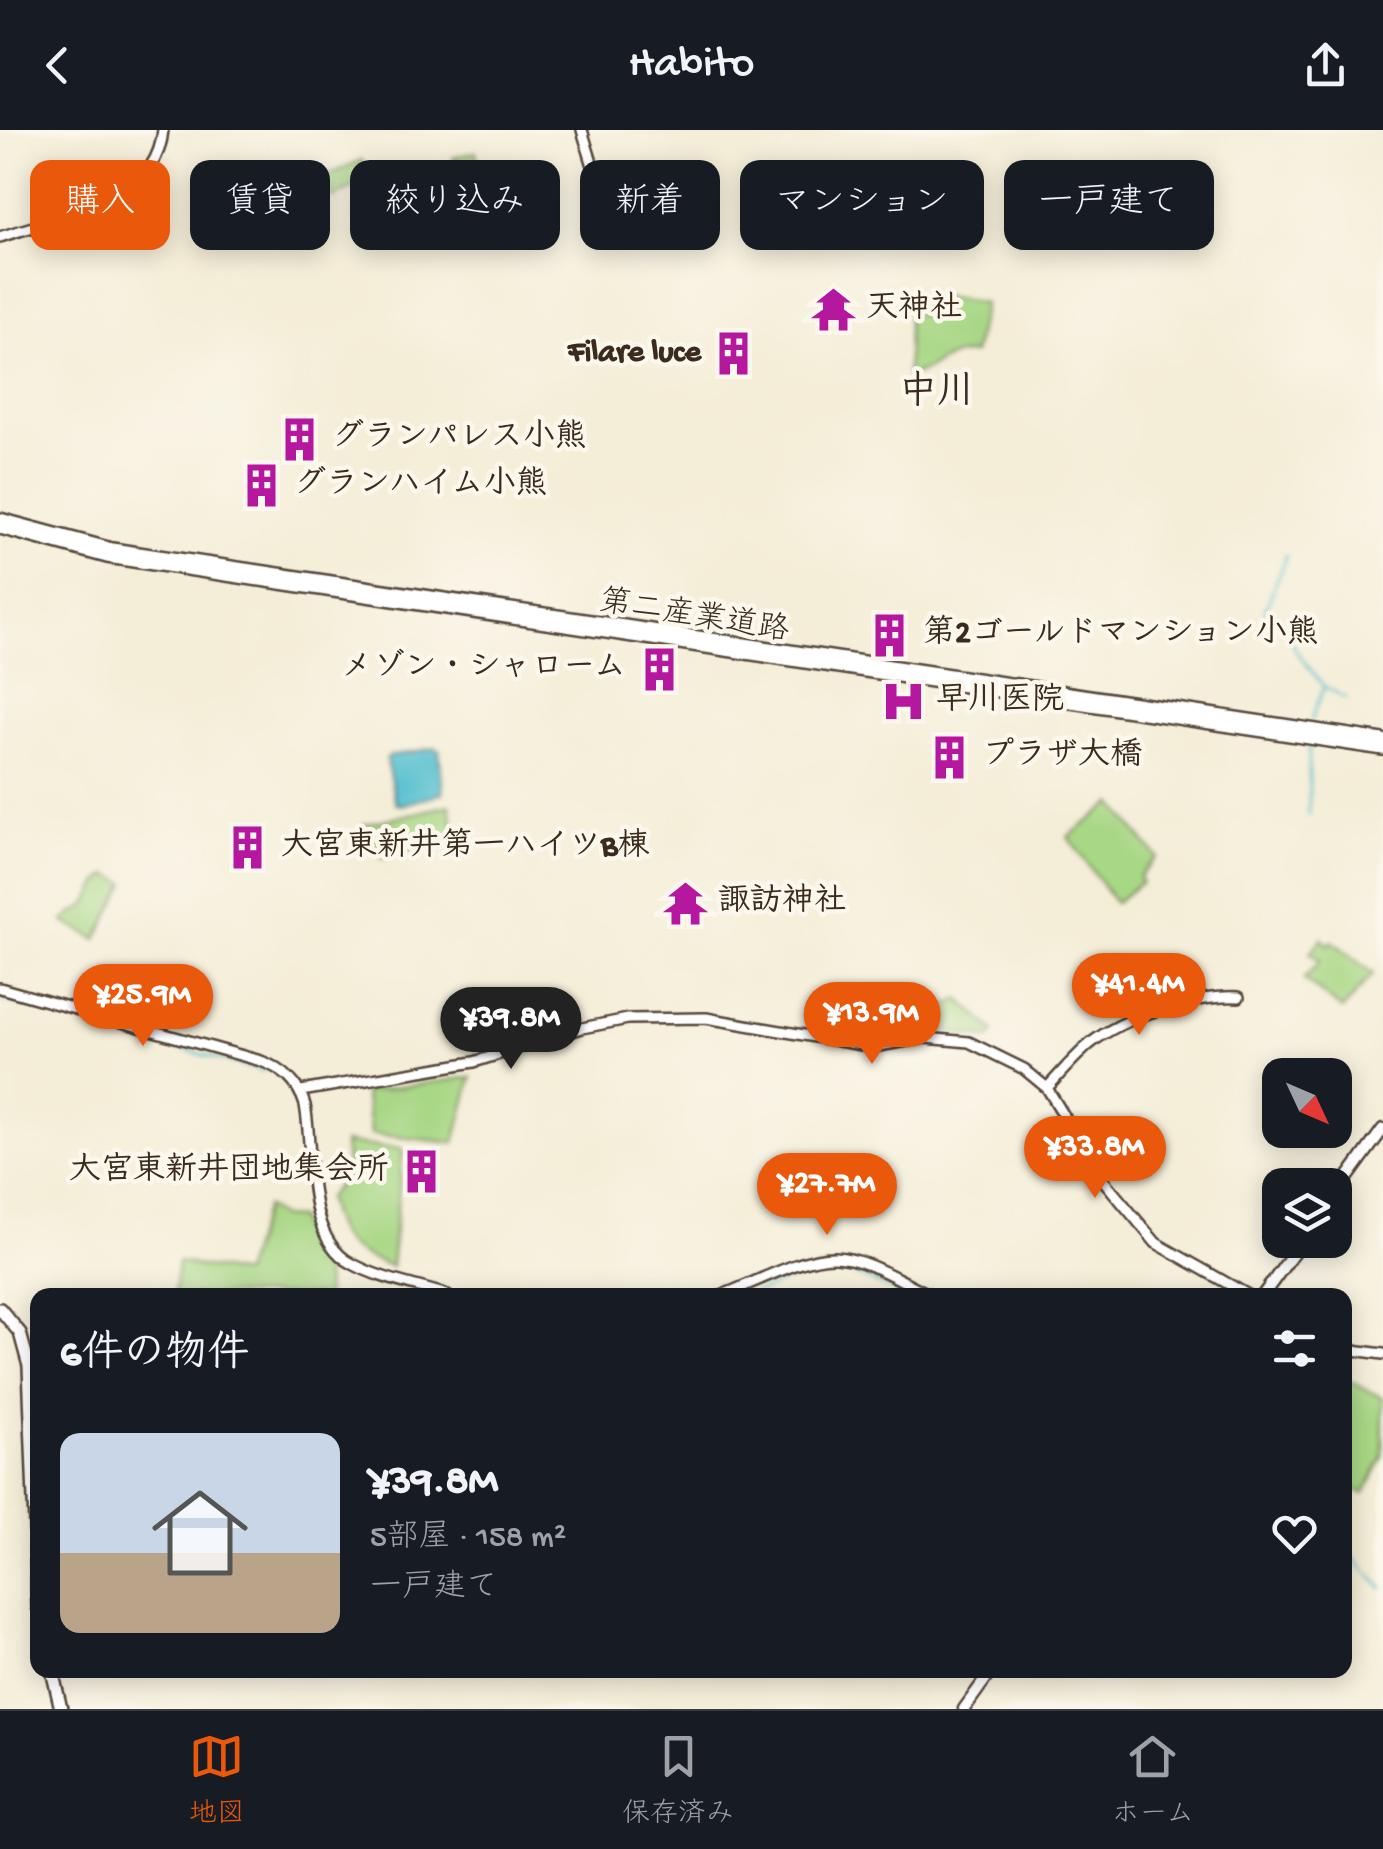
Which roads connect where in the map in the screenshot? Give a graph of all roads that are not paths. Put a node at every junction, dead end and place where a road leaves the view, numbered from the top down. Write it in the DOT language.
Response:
graph roads {
  1 [pos="163,130"];
  2 [pos="582,130"];
  3 [pos="592,160"];
  4 [pos="0,238"];
  5 [pos="0,519"];
  6 [pos="0,528"];
  7 [pos="1383,740"];
  8 [pos="1383,749"];
  9 [pos="0,988"];
  10 [pos="1238,997"];
  11 [pos="1047,1088"];
  12 [pos="301,1091"];
  13 [pos="1383,1129"];
  14 [pos="1378,1144"];
  15 [pos="1352,1175"];
  16 [pos="1290,1258"];
  17 [pos="425,1288"];
  18 [pos="740,1288"];
  19 [pos="915,1288"];
  20 [pos="1238,1288"];
  21 [pos="1268,1288"];
  22 [pos="0,1309"];
  23 [pos="1352,1350"];
  24 [pos="1383,1354"];
  25 [pos="30,1393"];
  26 [pos="54,1678"];
  27 [pos="986,1678"];
  28 [pos="61,1709"];
  29 [pos="964,1709"];
  1 -- 4 [label="street"];
  2 -- 3 [label="street"];
  5 -- 7 [label="main road, 第二産業道路"];
  6 -- 8 [label="main road, 第二産業道路"];
  9 -- 12 [label="street"];
  10 -- 11 [label="street"];
  11 -- 12 [label="street"];
  11 -- 20 [label="street"];
  12 -- 17 [label="street"];
  13 -- 14 [label="main road"];
  14 -- 15 [label="main road"];
  16 -- 21 [label="main road"];
  18 -- 19 [label="street"];
  22 -- 25 [label="main road"];
  23 -- 24 [label="street"];
  26 -- 28 [label="main road"];
  27 -- 29 [label="main road"];
}
